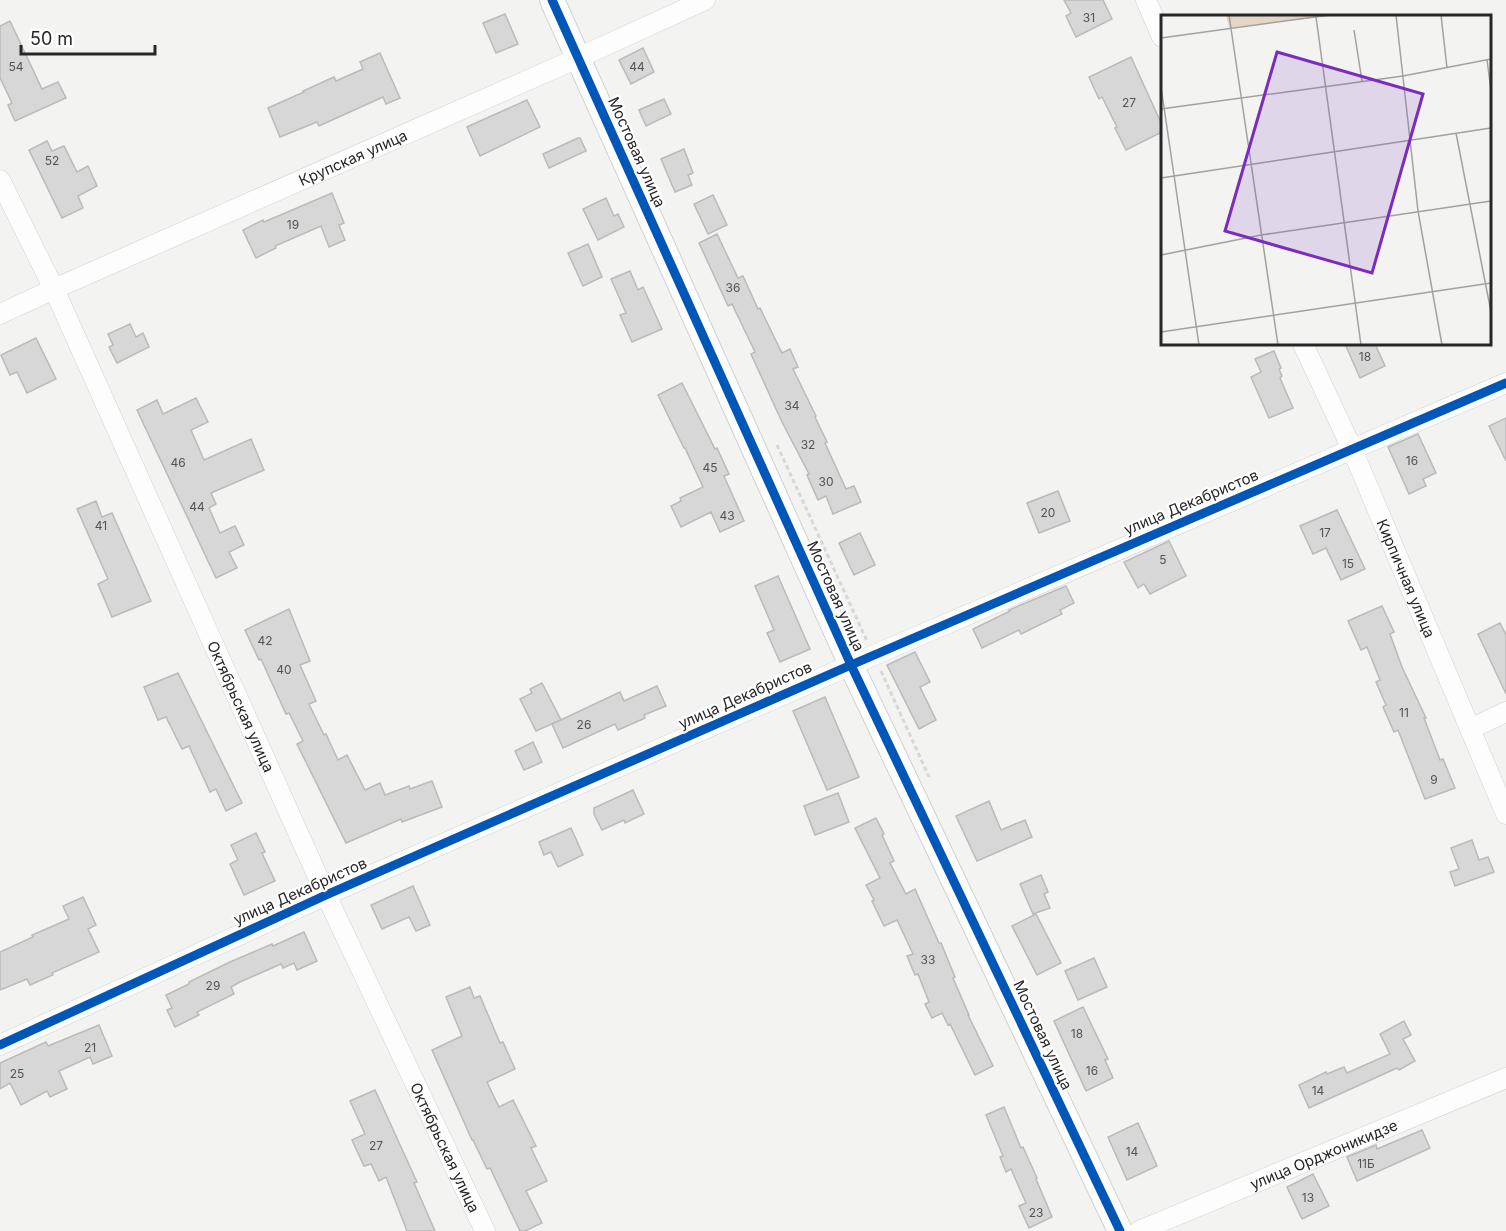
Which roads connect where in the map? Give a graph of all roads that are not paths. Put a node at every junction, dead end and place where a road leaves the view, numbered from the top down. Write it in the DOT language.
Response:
graph roads {
  1 [pos="552,0"];
  2 [pos="705,0"];
  3 [pos="1146,0"];
  4 [pos="1161,35"];
  5 [pos="578,58"];
  6 [pos="0,180"];
  7 [pos="54,289"];
  8 [pos="0,314"];
  9 [pos="1304,345"];
  10 [pos="1506,383"];
  11 [pos="1352,448"];
  12 [pos="851,665"];
  13 [pos="1506,712"];
  14 [pos="1470,729"];
  15 [pos="1506,814"];
  16 [pos="326,895"];
  17 [pos="0,1045"];
  18 [pos="1506,1078"];
  19 [pos="485,1231"];
  20 [pos="1120,1231"];
  21 [pos="1139,1231"];
  1 -- 5 [label="street, Мостовая улица"];
  2 -- 5 [label="street, Крупская улица"];
  3 -- 4 [label="street"];
  5 -- 7 [label="street, Крупская улица"];
  5 -- 12 [label="street, Мостовая улица"];
  6 -- 7 [label="street, Октябрьская улица"];
  7 -- 8 [label="street, Крупская улица"];
  7 -- 16 [label="street, Октябрьская улица"];
  9 -- 11 [label="street, Кирпичная улица"];
  10 -- 11 [label="street, улица Декабристов"];
  11 -- 12 [label="street, улица Декабристов"];
  11 -- 14 [label="street, Кирпичная улица"];
  12 -- 16 [label="street, улица Декабристов"];
  12 -- 20 [label="street, Мостовая улица"];
  13 -- 14 [label="street"];
  14 -- 15 [label="street, Кирпичная улица"];
  16 -- 17 [label="street, улица Декабристов"];
  16 -- 19 [label="street, Октябрьская улица"];
  18 -- 21 [label="street, улица Орджоникидзе"];
}
